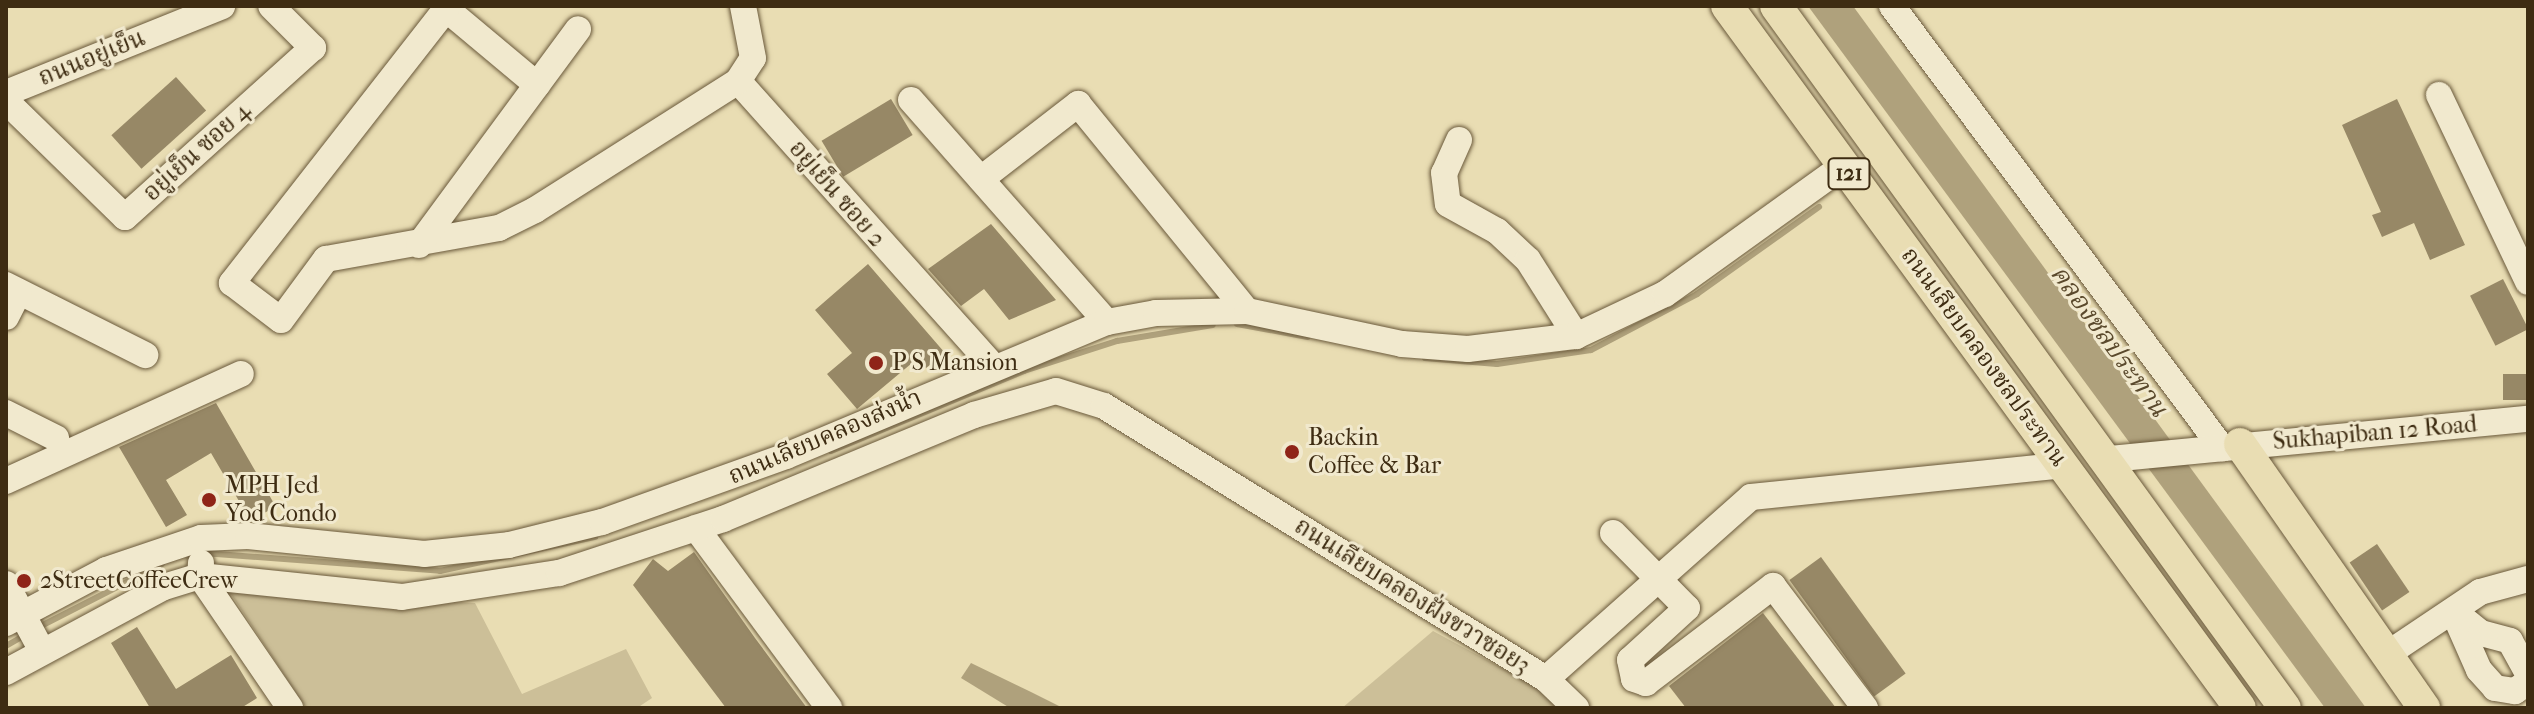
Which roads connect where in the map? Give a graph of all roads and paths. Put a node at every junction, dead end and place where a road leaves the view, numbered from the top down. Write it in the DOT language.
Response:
graph roads {
  1 [pos="222,6"];
  2 [pos="271,6"];
  3 [pos="743,6"];
  4 [pos="1727,6"];
  5 [pos="1776,6"];
  6 [pos="1892,6"];
  7 [pos="578,29"];
  8 [pos="738,81"];
  9 [pos="537,85"];
  10 [pos="6,93"];
  11 [pos="2439,95"];
  12 [pos="911,100"];
  13 [pos="6,101"];
  14 [pos="1459,140"];
  15 [pos="1843,166"];
  16 [pos="981,179"];
  17 [pos="419,245"];
  18 [pos="2528,282"];
  19 [pos="12,289"];
  20 [pos="1247,311"];
  21 [pos="6,317"];
  22 [pos="1107,322"];
  23 [pos="2015,331"];
  24 [pos="1576,336"];
  25 [pos="1034,350"];
  26 [pos="145,355"];
  27 [pos="993,366"];
  28 [pos="241,374"];
  29 [pos="1056,391"];
  30 [pos="6,413"];
  31 [pos="2528,419"];
  32 [pos="56,438"];
  33 [pos="2045,439"];
  34 [pos="2231,446"];
  35 [pos="2110,459"];
  36 [pos="2064,465"];
  37 [pos="6,481"];
  38 [pos="2144,511"];
  39 [pos="696,528"];
  40 [pos="2112,530"];
  41 [pos="1613,533"];
  42 [pos="201,538"];
  43 [pos="200,576"];
  44 [pos="1657,576"];
  45 [pos="2528,579"];
  46 [pos="6,584"];
  47 [pos="2453,611"];
  48 [pos="14,619"];
  49 [pos="42,651"];
  50 [pos="2386,655"];
  51 [pos="6,672"];
  52 [pos="2528,673"];
  53 [pos="1546,679"];
  54 [pos="2528,682"];
  55 [pos="290,708"];
  56 [pos="829,708"];
  57 [pos="1576,708"];
  58 [pos="1865,708"];
  59 [pos="2240,708"];
  60 [pos="2285,708"];
  61 [pos="2424,708"];
  1 -- 10 [label="street, ถนนอยู่เย็น"];
  2 -- 13 [label="street, อยู่เย็น ซอย 4"];
  3 -- 8 [label="street"];
  4 -- 15 [label="main road, ถนนเลียบคลองชลประทาน / 121"];
  5 -- 23 [label="main road, ถนนเลียบคลองชลประทาน / 121"];
  6 -- 34 [label="street"];
  7 -- 9 [label="street"];
  8 -- 17 [label="street"];
  8 -- 27 [label="street, อยู่เย็น ซอย 2"];
  9 -- 17 [label="street"];
  9 -- 17 [label="street"];
  11 -- 18 [label="street"];
  12 -- 16 [label="street"];
  14 -- 24 [label="street"];
  15 -- 24 [label="street, ถนนเลียบคลองส่งน้ำ"];
  15 -- 33 [label="main road, ถนนเลียบคลองชลประทาน / 121"];
  16 -- 20 [label="street"];
  16 -- 22 [label="street"];
  19 -- 21 [label="street"];
  19 -- 26 [label="street"];
  20 -- 22 [label="street, ถนนเลียบคลองส่งน้ำ"];
  20 -- 24 [label="street, ถนนเลียบคลองส่งน้ำ"];
  22 -- 25 [label="street, ถนนเลียบคลองส่งน้ำ"];
  23 -- 33 [label="main road"];
  23 -- 35 [label="main road, ถนนเลียบคลองชลประทาน / 121"];
  25 -- 27 [label="street, ถนนเลียบคลองส่งน้ำ"];
  25 -- 29 [label="street"];
  27 -- 42 [label="street, ถนนเลียบคลองส่งน้ำ"];
  28 -- 37 [label="street"];
  29 -- 39 [label="street, ถนนเลียบคลองส่งน้ำ"];
  29 -- 53 [label="street, ถนนเลียบคลองฝั่งขวาซอย3"];
  30 -- 32 [label="street"];
  31 -- 34 [label="street, Sukhapiban 12 Road"];
  33 -- 36 [label="main road, ถนนเลียบคลองชลประทาน / 121"];
  34 -- 35 [label="street, Sukhapiban 12 Road"];
  34 -- 50 [label="main road"];
  35 -- 38 [label="main road, ถนนเลียบคลองชลประทาน / 121"];
  36 -- 40 [label="main road, ถนนเลียบคลองชลประทาน / 121"];
  36 -- 44 [label="street, ถนนเลียบคลองฝั่งขวาซอย3"];
  38 -- 40 [label="main road"];
  38 -- 60 [label="main road, ถนนเลียบคลองชลประทาน / 121"];
  39 -- 43 [label="street, ถนนเลียบคลองส่งน้ำ"];
  39 -- 56 [label="street"];
  40 -- 59 [label="main road, ถนนเลียบคลองชลประทาน / 121"];
  41 -- 44 [label="street"];
  42 -- 43 [label="street"];
  42 -- 48 [label="street, ถนนเลียบคลองส่งน้ำ"];
  43 -- 49 [label="street"];
  43 -- 55 [label="street"];
  44 -- 53 [label="street, ถนนเลียบคลองฝั่งขวาซอย3"];
  44 -- 58 [label="street"];
  45 -- 47 [label="street"];
  46 -- 48 [label="street"];
  47 -- 50 [label="street"];
  47 -- 52 [label="street"];
  47 -- 54 [label="street"];
  48 -- 49 [label="street"];
  49 -- 51 [label="street"];
  50 -- 61 [label="main road"];
  53 -- 57 [label="street"];
}
